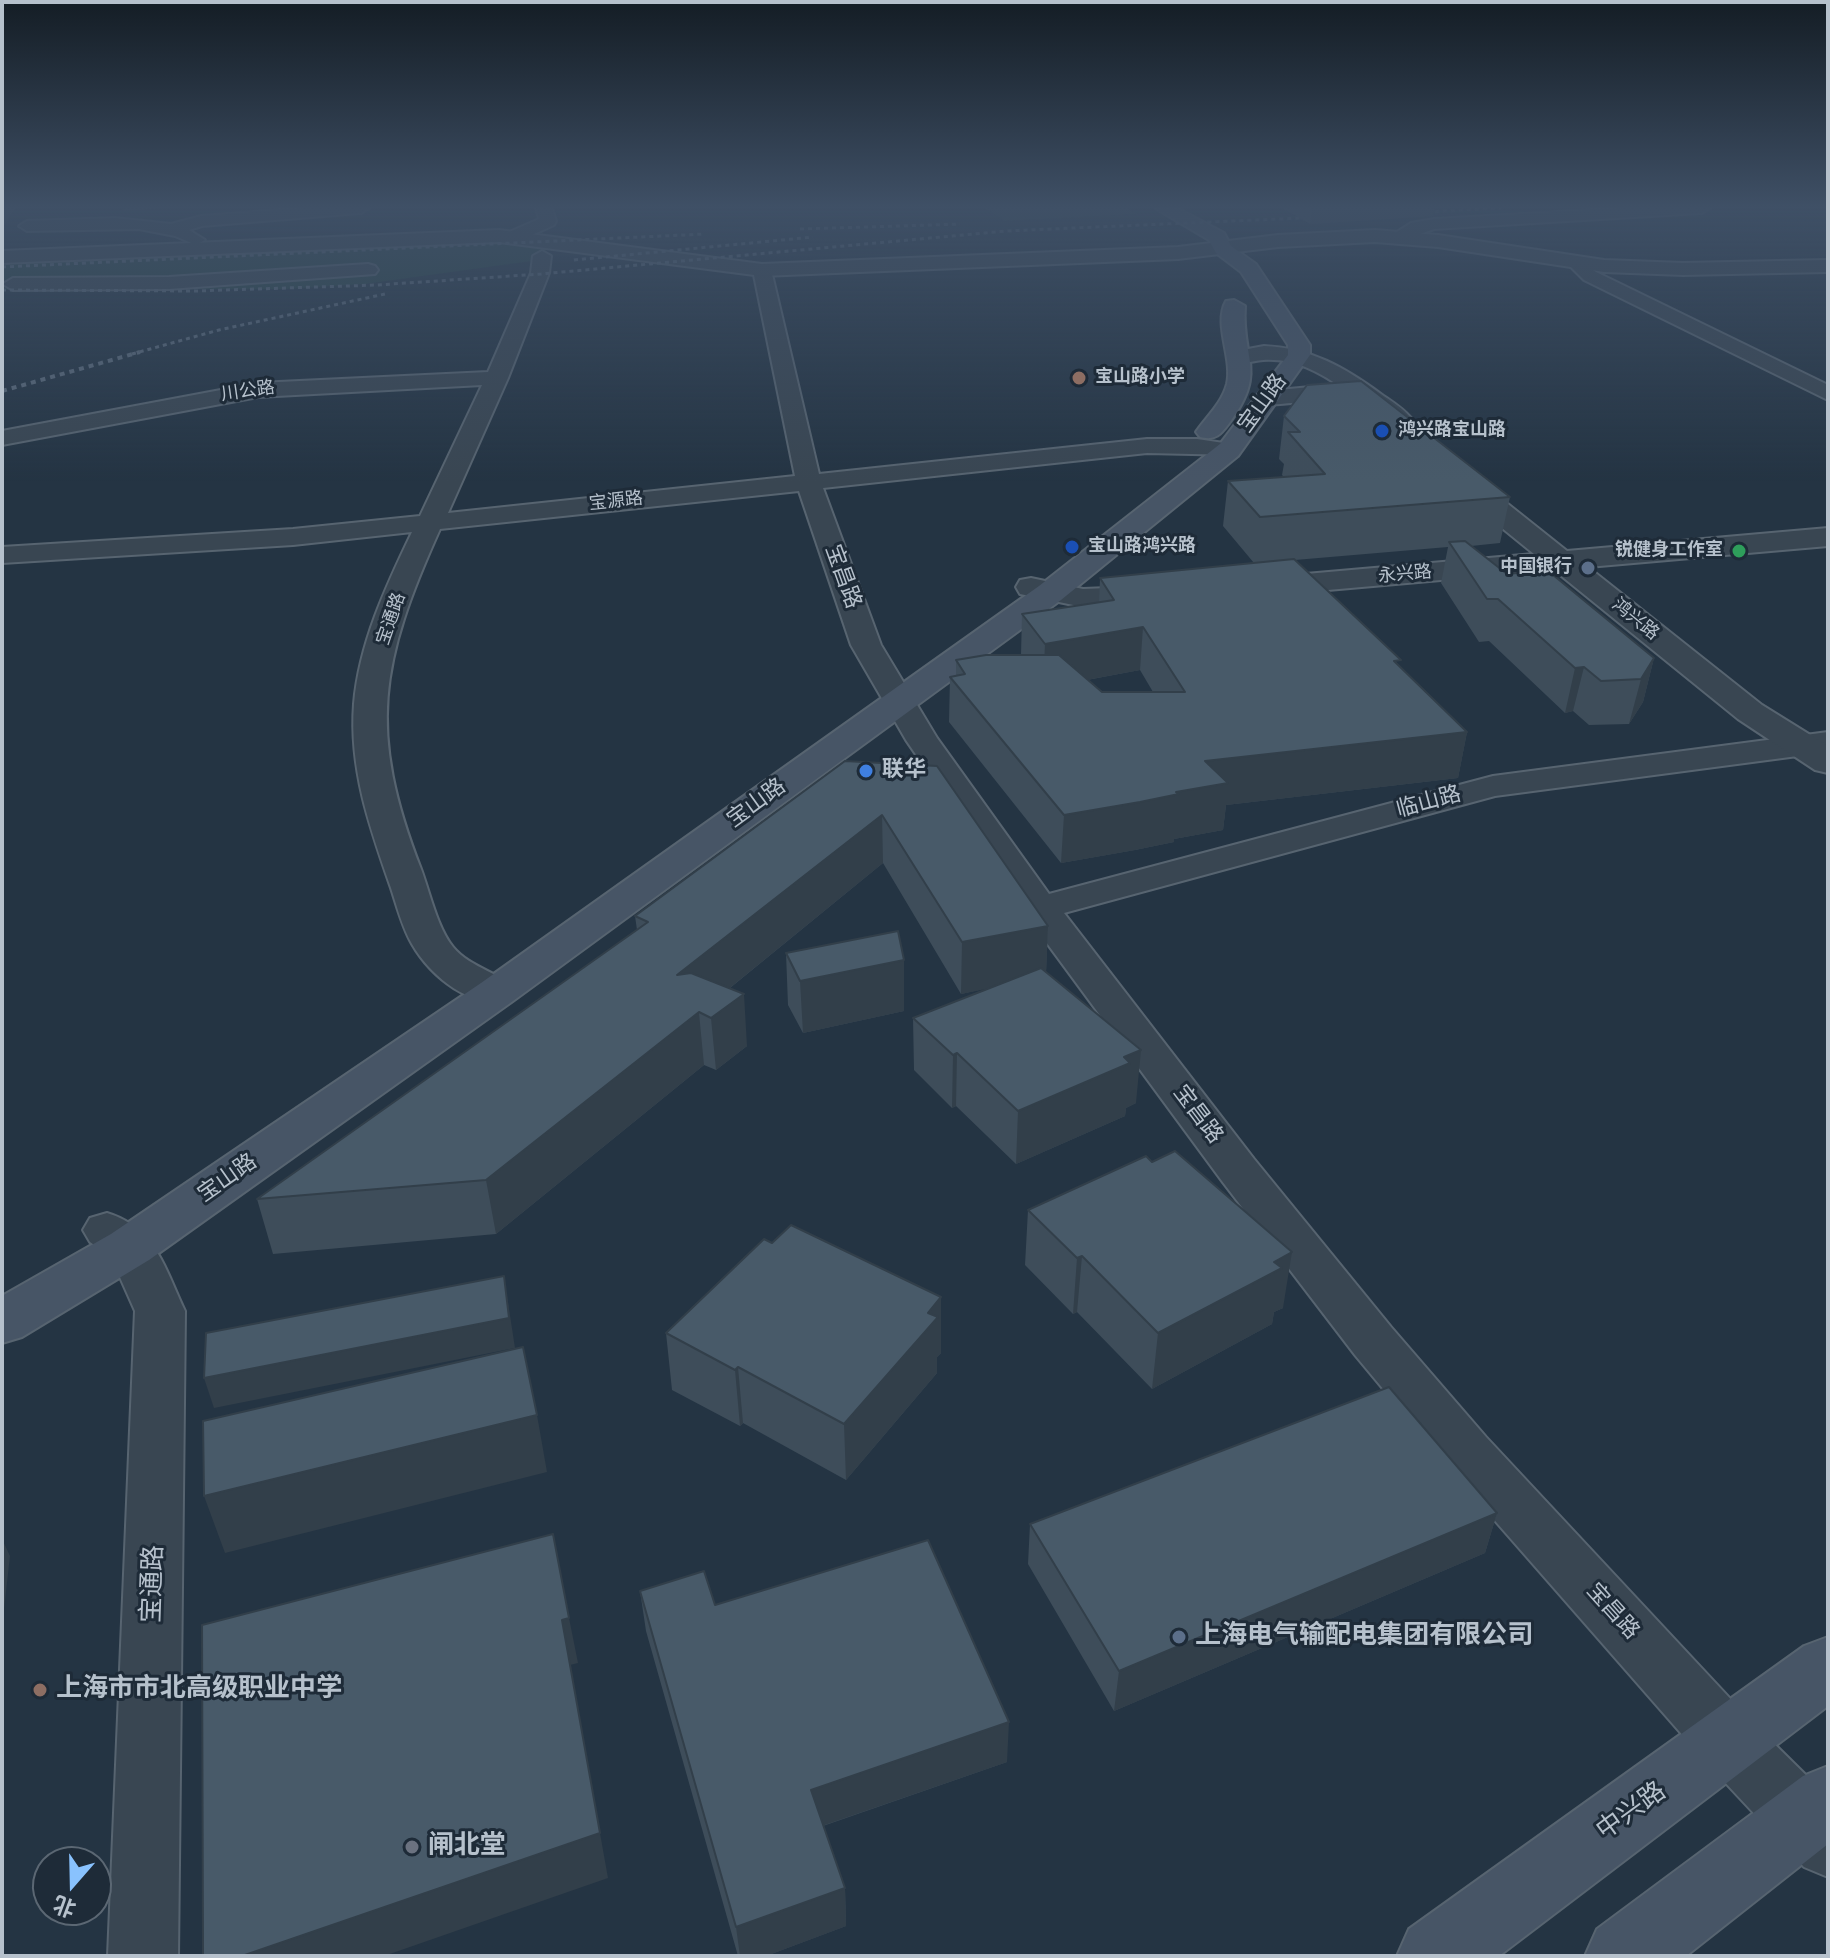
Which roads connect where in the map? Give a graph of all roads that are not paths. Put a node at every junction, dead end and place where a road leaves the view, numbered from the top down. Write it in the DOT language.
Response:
graph roads {
  1 [pos="529,299"];
  2 [pos="768,299"];
  3 [pos="1228,299"];
  4 [pos="1231,299"];
  5 [pos="1269,299"];
  6 [pos="1638,299"];
  7 [pos="1299,355"];
  8 [pos="1240,357"];
  9 [pos="497,378"];
  10 [pos="1828,393"];
  11 [pos="1268,398"];
  12 [pos="1377,403"];
  13 [pos="2,438"];
  14 [pos="1197,446"];
  15 [pos="1229,450"];
  16 [pos="808,481"];
  17 [pos="430,523"];
  18 [pos="1828,537"];
  19 [pos="2,555"];
  20 [pos="1562,562"];
  21 [pos="1237,588"];
  22 [pos="1040,590"];
  23 [pos="1191,592"];
  24 [pos="892,692"];
  25 [pos="1819,750"];
  26 [pos="1040,908"];
  27 [pos="482,986"];
  28 [pos="118,1238"];
  29 [pos="2,1297"];
  30 [pos="2,1322"];
  31 [pos="1828,1667"];
  32 [pos="1729,1742"];
  33 [pos="1819,1821"];
  34 [pos="143,1956"];
  35 [pos="1436,1956"];
  36 [pos="1624,1956"];
  1 -- 9 [label="street, 宝通路"];
  2 -- 16 [label="street, 宝昌路"];
  3 -- 8 [label="main road, 宝山路"];
  4 -- 7 [label="main road, 宝山路"];
  5 -- 7 [label="main road, 宝山路"];
  6 -- 10 [label="street"];
  7 -- 8 [label="street"];
  7 -- 11 [label="main road, 宝山路"];
  7 -- 12 [label="street, 鸿兴路"];
  8 -- 14 [label="main road, 宝山路"];
  9 -- 13 [label="street, 川公路"];
  9 -- 17 [label="street, 宝通路"];
  11 -- 12 [label="street"];
  11 -- 15 [label="main road, 宝山路"];
  12 -- 20 [label="street, 鸿兴路"];
  14 -- 15 [label="street, 宝源路"];
  14 -- 16 [label="street, 宝源路"];
  14 -- 22 [label="main road, 宝山路"];
  15 -- 22 [label="main road, 宝山路"];
  16 -- 17 [label="street, 宝源路"];
  16 -- 24 [label="street, 宝昌路"];
  17 -- 19 [label="street, 宝源路"];
  17 -- 27 [label="street, 宝通路"];
  18 -- 20 [label="street, 永兴路"];
  20 -- 21 [label="street, 永兴路"];
  20 -- 25 [label="street, 鸿兴路"];
  22 -- 23 [label="street"];
  22 -- 24 [label="main road, 宝山路"];
  24 -- 26 [label="street, 宝昌路"];
  24 -- 27 [label="main road, 宝山路"];
  25 -- 26 [label="street, 临山路"];
  26 -- 32 [label="street, 宝昌路"];
  27 -- 28 [label="main road, 宝山路"];
  28 -- 29 [label="main road, 宝山路"];
  28 -- 30 [label="main road, 宝山路"];
  28 -- 34 [label="street, 宝通路"];
  31 -- 32 [label="main road, 中兴路"];
  32 -- 33 [label="street, 宝昌路"];
  32 -- 35 [label="main road, 中兴路"];
  33 -- 36 [label="main road"];
}
